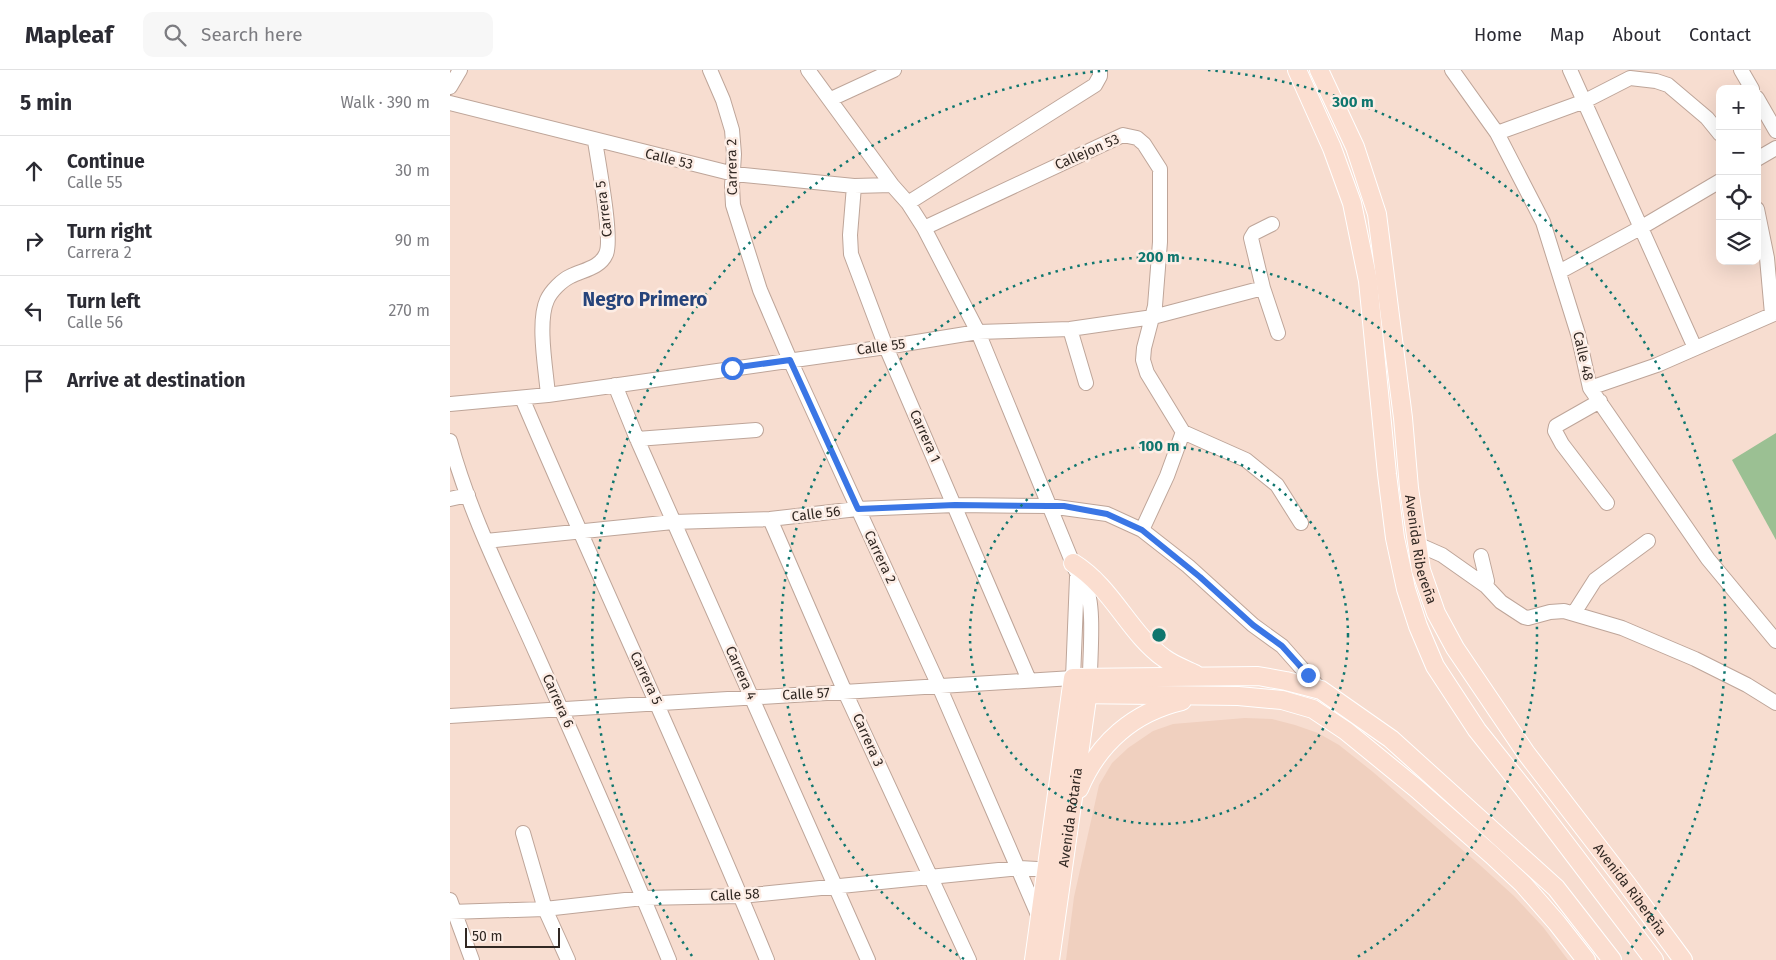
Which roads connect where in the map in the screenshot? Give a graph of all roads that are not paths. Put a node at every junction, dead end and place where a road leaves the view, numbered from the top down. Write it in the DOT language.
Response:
graph roads {
  1 [pos="460,70"];
  2 [pos="710,70"];
  3 [pos="808,70"];
  4 [pos="894,70"];
  5 [pos="1100,70"];
  6 [pos="1297,70"];
  7 [pos="1319,70"];
  8 [pos="1452,70"];
  9 [pos="1570,70"];
  10 [pos="1741,70"];
  11 [pos="1750,85"];
  12 [pos="450,87"];
  13 [pos="830,99"];
  14 [pos="1585,101"];
  15 [pos="450,103"];
  16 [pos="1761,105"];
  17 [pos="1717,130"];
  18 [pos="1776,131"];
  19 [pos="1497,133"];
  20 [pos="595,141"];
  21 [pos="1776,148"];
  22 [pos="1761,157"];
  23 [pos="734,174"];
  24 [pos="1716,183"];
  25 [pos="892,185"];
  26 [pos="854,186"];
  27 [pos="908,203"];
  28 [pos="1759,220"];
  29 [pos="1272,224"];
  30 [pos="1642,227"];
  31 [pos="924,228"];
  32 [pos="1559,272"];
  33 [pos="1263,288"];
  34 [pos="1774,314"];
  35 [pos="1153,317"];
  36 [pos="1070,329"];
  37 [pos="978,332"];
  38 [pos="1278,332"];
  39 [pos="886,347"];
  40 [pos="1695,348"];
  41 [pos="790,360"];
  42 [pos="1086,383"];
  43 [pos="615,385"];
  44 [pos="1590,388"];
  45 [pos="548,395"];
  46 [pos="522,398"];
  47 [pos="1600,401"];
  48 [pos="450,404"];
  49 [pos="756,430"];
  50 [pos="1183,432"];
  51 [pos="636,439"];
  52 [pos="450,441"];
  53 [pos="468,495"];
  54 [pos="450,499"];
  55 [pos="1607,503"];
  56 [pos="955,505"];
  57 [pos="1049,506"];
  58 [pos="858,509"];
  59 [pos="770,519"];
  60 [pos="673,522"];
  61 [pos="1301,523"];
  62 [pos="1142,530"];
  63 [pos="579,532"];
  64 [pos="486,541"];
  65 [pos="1648,541"];
  66 [pos="1417,544"];
  67 [pos="1481,556"];
  68 [pos="1075,570"];
  69 [pos="1486,586"];
  70 [pos="1574,613"];
  71 [pos="1776,641"];
  72 [pos="1200,677"];
  73 [pos="1029,680"];
  74 [pos="939,686"];
  75 [pos="1080,686"];
  76 [pos="1321,690"];
  77 [pos="845,692"];
  78 [pos="1208,695"];
  79 [pos="752,697"];
  80 [pos="1776,703"];
  81 [pos="658,704"];
  82 [pos="561,709"];
  83 [pos="450,716"];
  84 [pos="1070,815"];
  85 [pos="523,833"];
  86 [pos="1019,868"];
  87 [pos="1054,870"];
  88 [pos="930,878"];
  89 [pos="836,886"];
  90 [pos="741,896"];
  91 [pos="643,898"];
  92 [pos="452,908"];
  93 [pos="545,909"];
  94 [pos="1039,916"];
  95 [pos="472,960"];
  96 [pos="568,960"];
  97 [pos="669,960"];
  98 [pos="768,960"];
  99 [pos="868,960"];
  100 [pos="969,960"];
  101 [pos="1034,960"];
  102 [pos="1050,960"];
  103 [pos="1586,960"];
  104 [pos="1612,960"];
  105 [pos="1654,960"];
  106 [pos="1683,960"];
  1 -- 12 [label="street"];
  2 -- 23 [label="street, Carrera 2"];
  3 -- 13 [label="street"];
  4 -- 13 [label="street"];
  5 -- 27 [label="street"];
  6 -- 105 [label="main road, Avenida Ribereña"];
  7 -- 66 [label="main road, Avenida Ribereña"];
  8 -- 19 [label="street, Calle 48"];
  9 -- 14 [label="street"];
  10 -- 11 [label="street"];
  13 -- 25 [label="street"];
  14 -- 17 [label="street"];
  14 -- 19 [label="street"];
  14 -- 30 [label="street"];
  15 -- 20 [label="street, Calle 53"];
  16 -- 18 [label="street"];
  19 -- 32 [label="street, Calle 48"];
  20 -- 23 [label="street, Calle 53"];
  20 -- 45 [label="street, Carrera 5"];
  21 -- 22 [label="street"];
  23 -- 26 [label="street, Calle 53"];
  23 -- 41 [label="street, Carrera 2"];
  24 -- 30 [label="street"];
  25 -- 26 [label="street, Calle 53"];
  25 -- 27 [label="street"];
  26 -- 39 [label="street, Carrera 1"];
  27 -- 31 [label="street"];
  28 -- 34 [label="street"];
  29 -- 33 [label="street"];
  30 -- 32 [label="street"];
  30 -- 40 [label="street"];
  31 -- 35 [label="street, Callejon 53"];
  31 -- 37 [label="street"];
  32 -- 44 [label="street, Calle 48"];
  33 -- 35 [label="street, Calle 55"];
  33 -- 38 [label="street"];
  34 -- 40 [label="street"];
  35 -- 36 [label="street, Calle 55"];
  35 -- 50 [label="street, Callejon 53"];
  36 -- 37 [label="street, Calle 55"];
  36 -- 42 [label="street"];
  37 -- 39 [label="street, Calle 55"];
  37 -- 57 [label="street"];
  39 -- 41 [label="street, Calle 55"];
  39 -- 56 [label="street, Carrera 1"];
  40 -- 44 [label="street"];
  41 -- 43 [label="street, Calle 55"];
  41 -- 58 [label="street, Carrera 2"];
  43 -- 45 [label="street, Calle 55"];
  43 -- 51 [label="street, Carrera 4"];
  44 -- 47 [label="street, Calle 48"];
  45 -- 46 [label="street, Calle 55"];
  46 -- 48 [label="street, Calle 55"];
  46 -- 63 [label="street, Carrera 5"];
  47 -- 55 [label="street"];
  47 -- 71 [label="street, Calle 48"];
  49 -- 51 [label="street"];
  50 -- 61 [label="street"];
  50 -- 62 [label="street"];
  51 -- 60 [label="street, Carrera 4"];
  52 -- 53 [label="street, Carrera 6"];
  53 -- 54 [label="street"];
  53 -- 64 [label="street, Carrera 6"];
  56 -- 57 [label="street, Calle 56"];
  56 -- 58 [label="street, Calle 56"];
  56 -- 73 [label="street, Carrera 1"];
  57 -- 62 [label="street, Calle 56"];
  57 -- 68 [label="street"];
  58 -- 59 [label="street, Calle 56"];
  58 -- 74 [label="street, Carrera 2"];
  59 -- 60 [label="street, Calle 56"];
  59 -- 77 [label="street, Carrera 3"];
  60 -- 63 [label="street, Calle 56"];
  60 -- 79 [label="street, Carrera 4"];
  62 -- 76 [label="street, Calle 56"];
  63 -- 64 [label="street, Calle 56"];
  63 -- 81 [label="street, Carrera 5"];
  64 -- 82 [label="street, Carrera 6"];
  65 -- 70 [label="street"];
  66 -- 69 [label="street"];
  66 -- 106 [label="main road, Avenida Ribereña"];
  67 -- 69 [label="street"];
  68 -- 72 [label="main road"];
  68 -- 75 [label="street"];
  69 -- 70 [label="street"];
  70 -- 80 [label="street"];
  72 -- 75 [label="main road"];
  72 -- 76 [label="main road"];
  73 -- 74 [label="street, Calle 57"];
  73 -- 75 [label="street, Calle 57"];
  74 -- 77 [label="street, Calle 57"];
  74 -- 86 [label="street, Carrera 2"];
  75 -- 78 [label="main road"];
  75 -- 84 [label="main road, Avenida Rotaria"];
  75 -- 87 [label="main road, Avenida Rotaria"];
  76 -- 104 [label="main road"];
  77 -- 79 [label="street, Calle 57"];
  77 -- 88 [label="street, Carrera 3"];
  78 -- 84 [label="main road"];
  78 -- 103 [label="main road"];
  79 -- 81 [label="street, Calle 57"];
  79 -- 89 [label="street, Carrera 4"];
  81 -- 82 [label="street, Calle 57"];
  81 -- 90 [label="street, Carrera 5"];
  82 -- 83 [label="street, Calle 57"];
  82 -- 91 [label="street, Carrera 6"];
  84 -- 87 [label="main road, Avenida Rotaria"];
  85 -- 93 [label="street"];
  86 -- 87 [label="street, Calle 58"];
  86 -- 88 [label="street, Calle 58"];
  86 -- 94 [label="street, Carrera 2"];
  87 -- 94 [label="main road, Avenida Rotaria"];
  87 -- 102 [label="main road, Avenida Rotaria"];
  88 -- 89 [label="street, Calle 58"];
  88 -- 100 [label="street, Carrera 3"];
  89 -- 90 [label="street, Calle 58"];
  89 -- 99 [label="street, Carrera 4"];
  90 -- 91 [label="street, Calle 58"];
  90 -- 98 [label="street, Carrera 5"];
  91 -- 93 [label="street, Calle 58"];
  91 -- 97 [label="street, Carrera 6"];
  92 -- 93 [label="street, Calle 58"];
  92 -- 95 [label="street"];
  93 -- 96 [label="street"];
  94 -- 101 [label="main road, Avenida Rotaria"];
}
